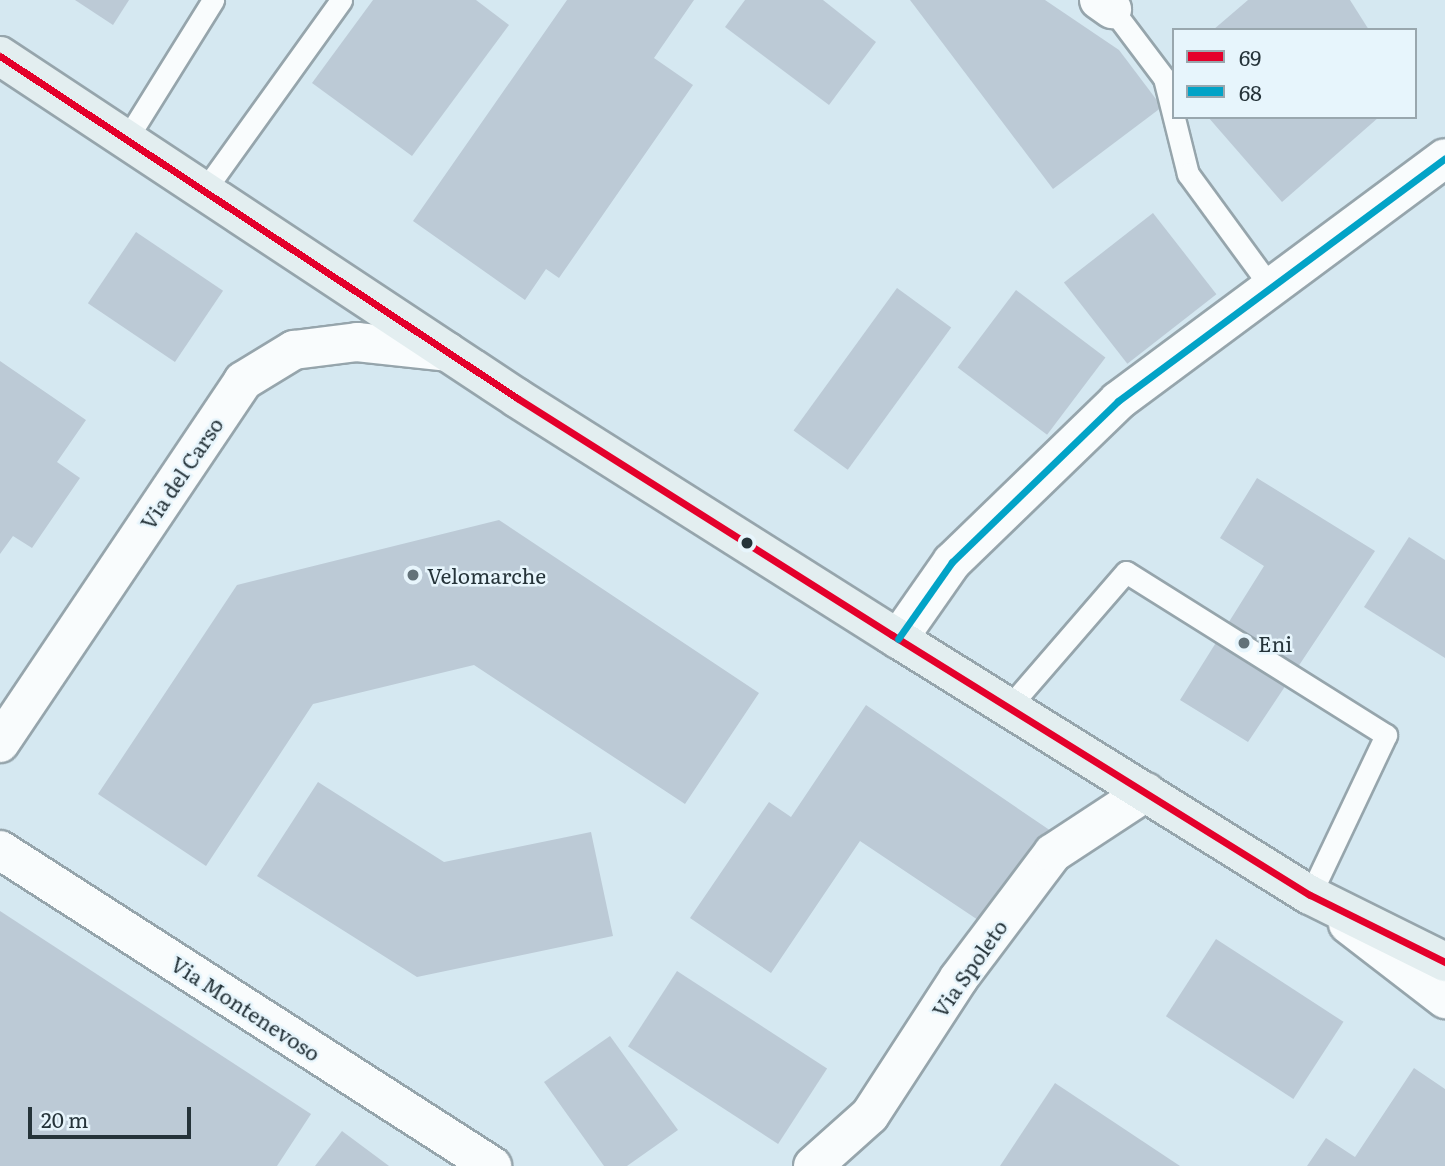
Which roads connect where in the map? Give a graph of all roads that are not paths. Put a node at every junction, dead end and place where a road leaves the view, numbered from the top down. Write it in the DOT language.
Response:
graph roads {
  1 [pos="213,0"];
  2 [pos="341,0"];
  3 [pos="1105,5"];
  4 [pos="0,56"];
  5 [pos="1172,110"];
  6 [pos="1174,119"];
  7 [pos="126,140"];
  8 [pos="1445,158"];
  9 [pos="204,191"];
  10 [pos="1270,286"];
  11 [pos="447,352"];
  12 [pos="898,639"];
  13 [pos="1008,708"];
  14 [pos="0,743"];
  15 [pos="1146,792"];
  16 [pos="0,850"];
  17 [pos="1310,895"];
  18 [pos="1445,962"];
  19 [pos="1445,999"];
  20 [pos="492,1166"];
  21 [pos="813,1166"];
  1 -- 7 [label="lane"];
  2 -- 9 [label="lane"];
  3 -- 5 [label="lane"];
  4 -- 7 [label="main road"];
  6 -- 10 [label="lane"];
  7 -- 9 [label="main road"];
  8 -- 10 [label="street"];
  9 -- 11 [label="main road"];
  10 -- 12 [label="street"];
  11 -- 12 [label="main road"];
  11 -- 14 [label="street, Via del Carso"];
  12 -- 13 [label="main road"];
  13 -- 15 [label="main road"];
  13 -- 17 [label="lane"];
  15 -- 17 [label="main road"];
  15 -- 21 [label="street, Via Spoleto"];
  16 -- 20 [label="street, Via Montenevoso"];
  17 -- 18 [label="main road"];
  17 -- 19 [label="street"];
}
